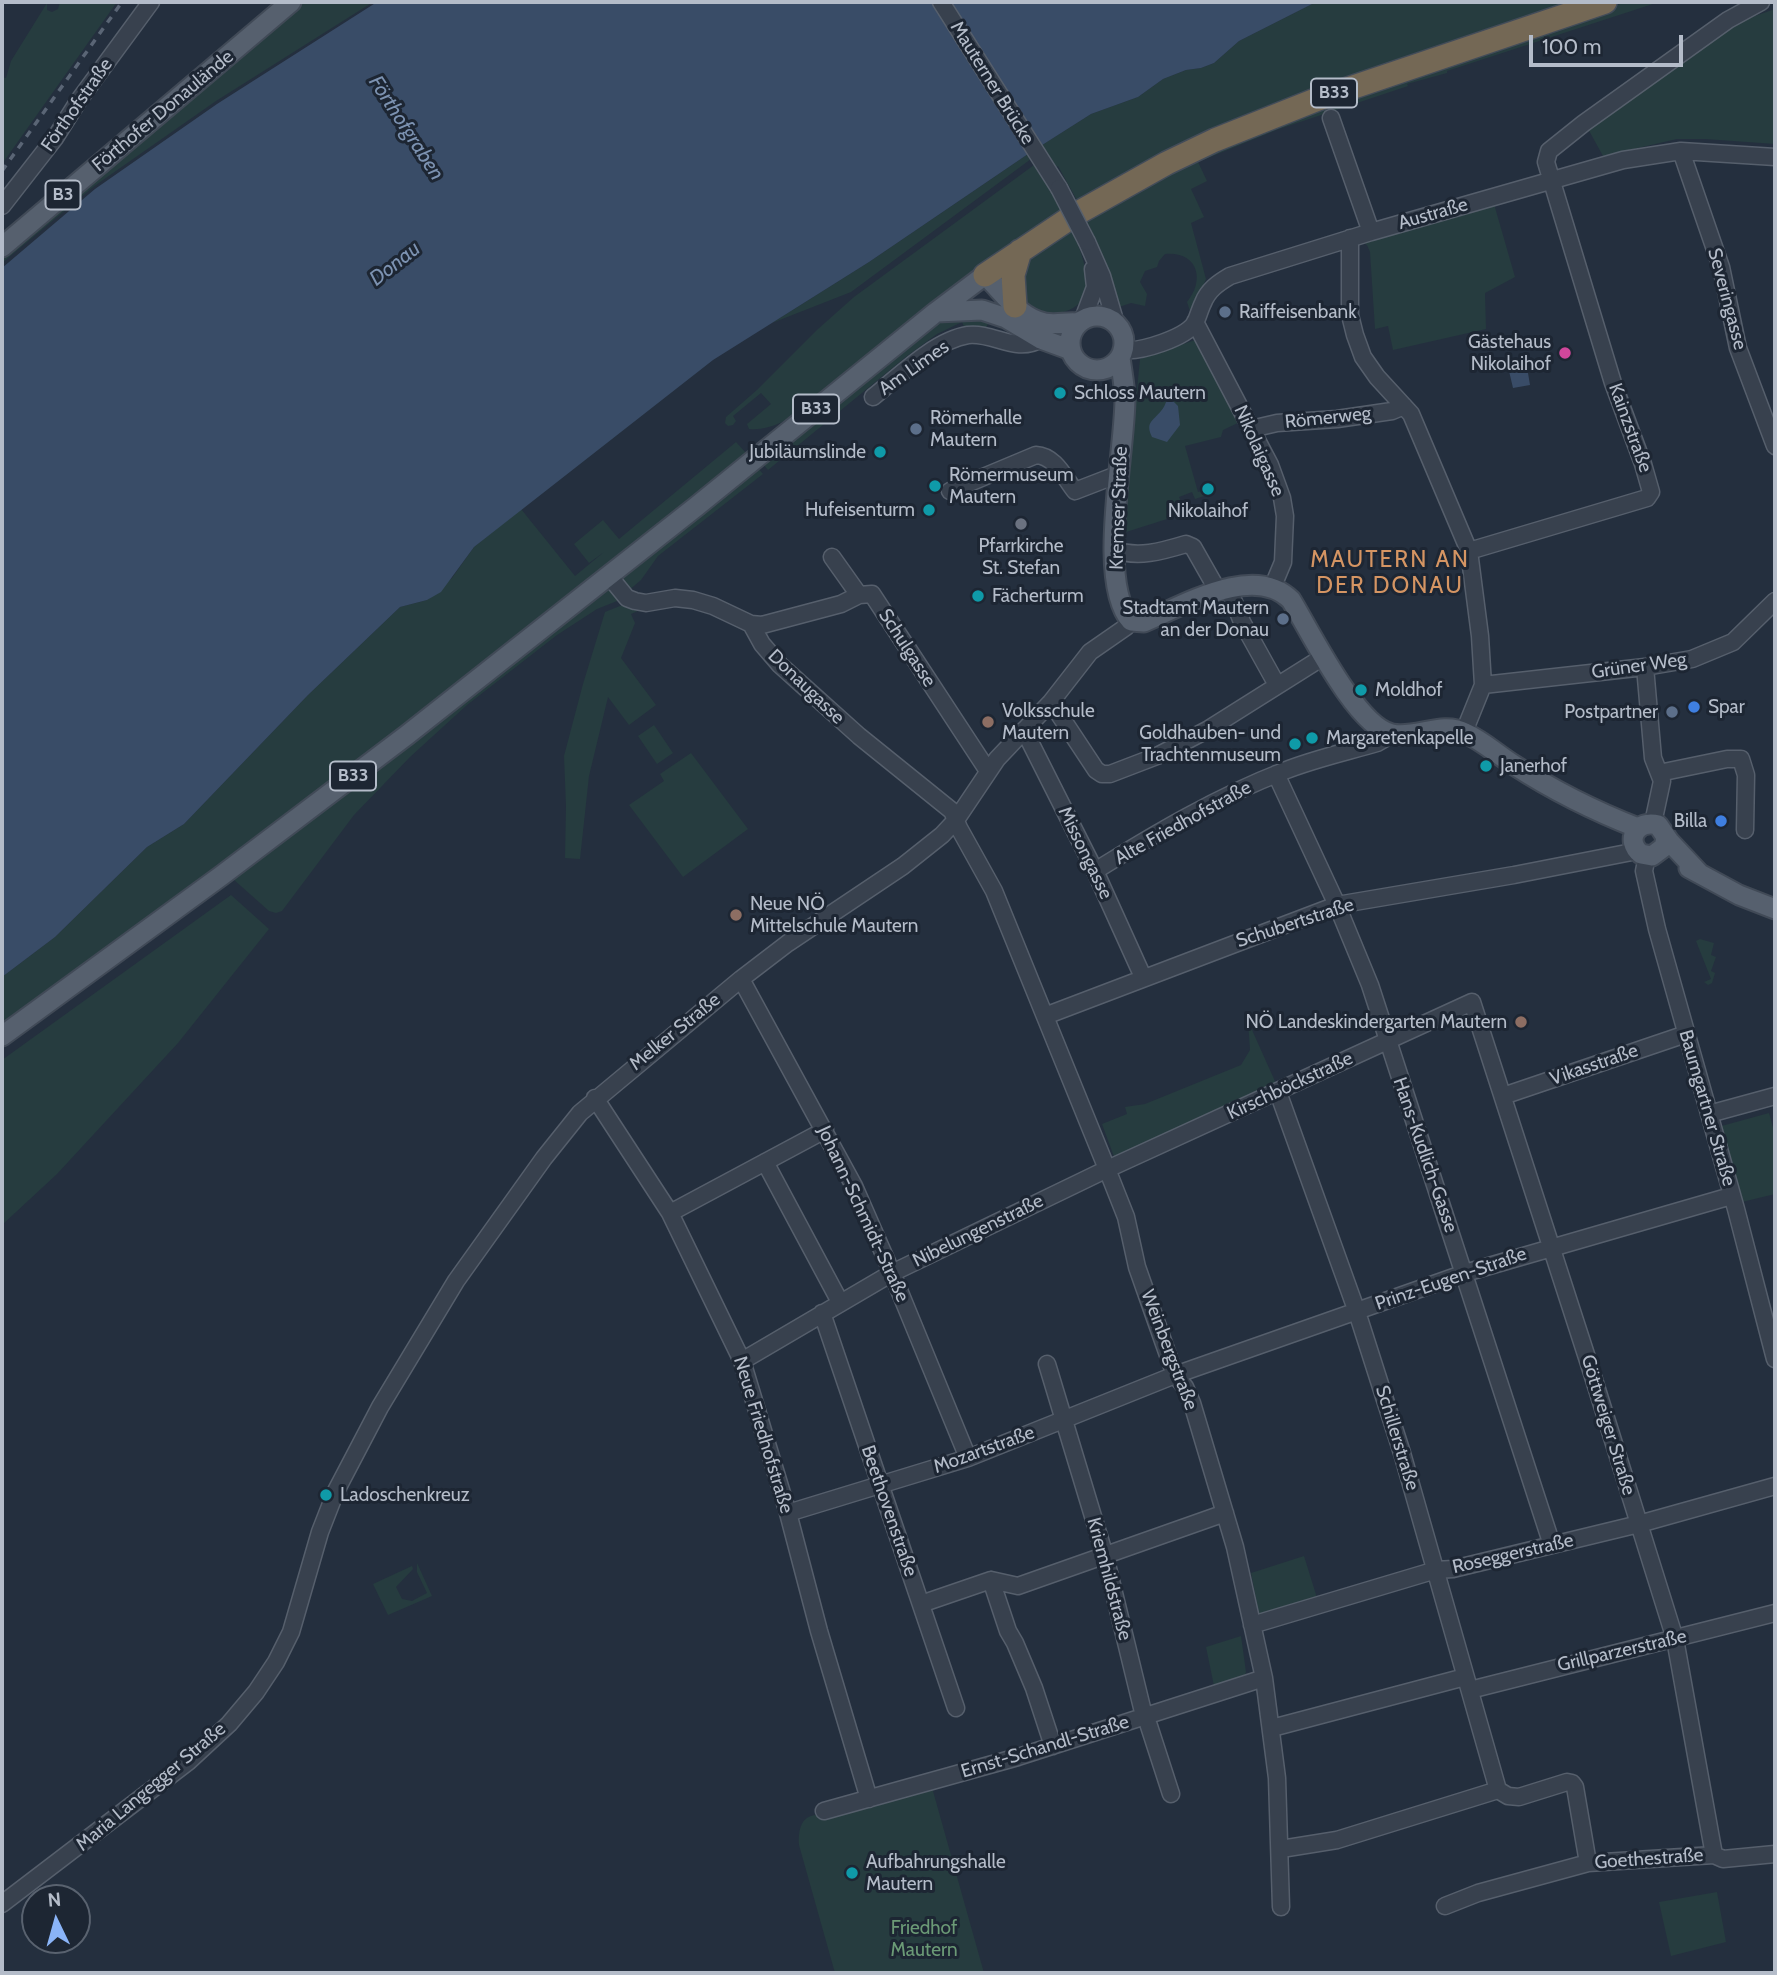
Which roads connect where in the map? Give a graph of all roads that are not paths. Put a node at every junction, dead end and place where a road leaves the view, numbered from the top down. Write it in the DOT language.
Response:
graph roads {
  1 [pos="151,2"];
  2 [pos="291,2"];
  3 [pos="941,2"];
  4 [pos="1605,2"];
  5 [pos="1761,2"];
  6 [pos="1331,118"];
  7 [pos="1681,151"];
  8 [pos="1775,157"];
  9 [pos="1550,180"];
  10 [pos="2,206"];
  11 [pos="1371,232"];
  12 [pos="1350,239"];
  13 [pos="1088,246"];
  14 [pos="2,247"];
  15 [pos="1020,251"];
  16 [pos="985,275"];
  17 [pos="936,312"];
  18 [pos="1010,312"];
  19 [pos="1080,321"];
  20 [pos="1195,322"];
  21 [pos="1116,324"];
  22 [pos="996,339"];
  23 [pos="1041,339"];
  24 [pos="1071,350"];
  25 [pos="1117,359"];
  26 [pos="873,397"];
  27 [pos="1404,406"];
  28 [pos="1251,429"];
  29 [pos="1775,446"];
  30 [pos="1119,474"];
  31 [pos="950,491"];
  32 [pos="1114,549"];
  33 [pos="1469,551"];
  34 [pos="832,557"];
  35 [pos="609,576"];
  36 [pos="1273,586"];
  37 [pos="1223,589"];
  38 [pos="859,595"];
  39 [pos="1775,601"];
  40 [pos="1131,621"];
  41 [pos="751,624"];
  42 [pos="1323,657"];
  43 [pos="1645,667"];
  44 [pos="1277,685"];
  45 [pos="1483,685"];
  46 [pos="1051,702"];
  47 [pos="1024,730"];
  48 [pos="1387,732"];
  49 [pos="1464,732"];
  50 [pos="988,771"];
  51 [pos="1659,773"];
  52 [pos="1276,774"];
  53 [pos="956,820"];
  54 [pos="1745,830"];
  55 [pos="1650,841"];
  56 [pos="1095,872"];
  57 [pos="1337,905"];
  58 [pos="1775,909"];
  59 [pos="1143,977"];
  60 [pos="741,979"];
  61 [pos="1472,1002"];
  62 [pos="1045,1016"];
  63 [pos="1686,1034"];
  64 [pos="2,1037"];
  65 [pos="1387,1041"];
  66 [pos="1279,1092"];
  67 [pos="1503,1096"];
  68 [pos="1775,1096"];
  69 [pos="595,1098"];
  70 [pos="1709,1114"];
  71 [pos="825,1130"];
  72 [pos="765,1162"];
  73 [pos="1107,1169"];
  74 [pos="1731,1196"];
  75 [pos="670,1213"];
  76 [pos="1552,1249"];
  77 [pos="892,1273"];
  78 [pos="1465,1273"];
  79 [pos="840,1302"];
  80 [pos="1357,1312"];
  81 [pos="822,1313"];
  82 [pos="1775,1359"];
  83 [pos="742,1361"];
  84 [pos="1047,1364"];
  85 [pos="1175,1375"];
  86 [pos="1064,1420"];
  87 [pos="968,1458"];
  88 [pos="880,1484"];
  89 [pos="1775,1486"];
  90 [pos="788,1513"];
  91 [pos="1225,1513"];
  92 [pos="1639,1524"];
  93 [pos="320,1532"];
  94 [pos="1552,1545"];
  95 [pos="1105,1556"];
  96 [pos="1436,1570"];
  97 [pos="991,1580"];
  98 [pos="921,1604"];
  99 [pos="1775,1613"];
  100 [pos="1252,1625"];
  101 [pos="1675,1639"];
  102 [pos="1264,1678"];
  103 [pos="1467,1683"];
  104 [pos="956,1708"];
  105 [pos="1144,1716"];
  106 [pos="1272,1728"];
  107 [pos="1053,1746"];
  108 [pos="1498,1790"];
  109 [pos="1171,1794"];
  110 [pos="869,1799"];
  111 [pos="824,1811"];
  112 [pos="1281,1849"];
  113 [pos="1775,1854"];
  114 [pos="1714,1855"];
  115 [pos="1588,1863"];
  116 [pos="2,1904"];
  117 [pos="1445,1906"];
  118 [pos="1281,1907"];
  1 -- 10 [label="street, Förthofstraße"];
  2 -- 14 [label="main road, Förthofer Donaulände / B3"];
  3 -- 13 [label="street, Mauterner Brücke, bridge"];
  4 -- 15 [label="highway, B33"];
  5 -- 9 [label="street"];
  6 -- 11 [label="street"];
  7 -- 8 [label="street, Austraße"];
  7 -- 9 [label="street, Austraße"];
  7 -- 29 [label="street, Severingasse"];
  9 -- 11 [label="street, Austraße"];
  9 -- 33 [label="street, Kainzstraße"];
  11 -- 12 [label="street, Austraße"];
  12 -- 20 [label="street, Austraße"];
  12 -- 27 [label="street"];
  13 -- 19 [label="street"];
  13 -- 21 [label="street, Mauterner Brücke"];
  15 -- 16 [label="highway, B33"];
  15 -- 18 [label="highway"];
  16 -- 17 [label="main road, B33"];
  16 -- 18 [label="main road"];
  17 -- 18 [label="main road"];
  17 -- 35 [label="main road, B33"];
  18 -- 19 [label="main road"];
  18 -- 22 [label="street"];
  18 -- 23 [label="main road"];
  19 -- 21 [label="main road"];
  19 -- 24 [label="main road"];
  20 -- 25 [label="street"];
  20 -- 28 [label="street, Nikolaigasse"];
  21 -- 25 [label="main road"];
  22 -- 23 [label="street, Am Limes"];
  22 -- 26 [label="street, Am Limes"];
  23 -- 24 [label="main road"];
  24 -- 25 [label="main road"];
  25 -- 30 [label="main road, Kremser Straße"];
  27 -- 28 [label="street, Römerweg"];
  27 -- 33 [label="street"];
  28 -- 36 [label="street, Nikolaigasse"];
  30 -- 31 [label="street"];
  30 -- 32 [label="main road, Kremser Straße"];
  32 -- 37 [label="street"];
  32 -- 40 [label="main road, Kremser Straße"];
  33 -- 45 [label="street"];
  34 -- 38 [label="street"];
  35 -- 41 [label="street"];
  35 -- 64 [label="main road, B33"];
  36 -- 37 [label="main road"];
  36 -- 42 [label="main road"];
  37 -- 40 [label="main road"];
  37 -- 44 [label="street"];
  38 -- 41 [label="street, Schulgasse"];
  38 -- 50 [label="street, Schulgasse"];
  39 -- 43 [label="street, Grüner Weg"];
  40 -- 46 [label="street, Melker Straße"];
  41 -- 53 [label="street, Donaugasse"];
  42 -- 44 [label="street"];
  42 -- 48 [label="main road"];
  43 -- 45 [label="street, Grüner Weg"];
  43 -- 51 [label="street, Baumgartner Straße"];
  44 -- 46 [label="street"];
  45 -- 49 [label="street"];
  46 -- 47 [label="street, Melker Straße"];
  47 -- 50 [label="street, Melker Straße"];
  47 -- 56 [label="street, Missongasse"];
  48 -- 49 [label="main road"];
  48 -- 52 [label="street, Alte Friedhofstraße"];
  49 -- 55 [label="main road"];
  50 -- 53 [label="street, Melker Straße"];
  51 -- 54 [label="street"];
  51 -- 55 [label="street, Baumgartner Straße"];
  52 -- 56 [label="street, Alte Friedhofstraße"];
  52 -- 57 [label="street, Hans-Kudlich-Gasse"];
  53 -- 60 [label="street, Melker Straße"];
  53 -- 62 [label="street, Weinbergstraße"];
  55 -- 57 [label="street, Schubertstraße"];
  55 -- 58 [label="main road"];
  55 -- 63 [label="street, Baumgartner Straße"];
  56 -- 59 [label="street, Missongasse"];
  57 -- 59 [label="street, Schubertstraße"];
  57 -- 65 [label="street, Hans-Kudlich-Gasse"];
  59 -- 62 [label="street, Schubertstraße"];
  60 -- 69 [label="street, Melker Straße"];
  60 -- 71 [label="street, Johann-Schmidt-Straße"];
  61 -- 65 [label="street, Kirschböckstraße"];
  61 -- 67 [label="street, Göttweiger Straße"];
  62 -- 73 [label="street, Weinbergstraße"];
  63 -- 67 [label="street, Vikasstraße"];
  63 -- 70 [label="street, Baumgartner Straße"];
  65 -- 66 [label="street, Kirschböckstraße"];
  65 -- 78 [label="street, Hans-Kudlich-Gasse"];
  66 -- 73 [label="street, Kirschböckstraße"];
  66 -- 80 [label="street, Schillerstraße"];
  67 -- 76 [label="street, Göttweiger Straße"];
  68 -- 70 [label="street"];
  69 -- 75 [label="street, Neue Friedhofstraße"];
  69 -- 93 [label="street, Melker Straße"];
  70 -- 74 [label="street, Baumgartner Straße"];
  71 -- 72 [label="street"];
  71 -- 77 [label="street, Johann-Schmidt-Straße"];
  72 -- 75 [label="street"];
  72 -- 79 [label="street"];
  73 -- 77 [label="street, Nibelungenstraße"];
  73 -- 85 [label="street, Weinbergstraße"];
  74 -- 76 [label="street, Prinz-Eugen-Straße"];
  74 -- 82 [label="street, Baumgartner Straße"];
  75 -- 83 [label="street, Neue Friedhofstraße"];
  76 -- 78 [label="street, Prinz-Eugen-Straße"];
  76 -- 92 [label="street, Göttweiger Straße"];
  77 -- 79 [label="street, Nibelungenstraße"];
  77 -- 87 [label="street, Johann-Schmidt-Straße"];
  78 -- 80 [label="street, Prinz-Eugen-Straße"];
  78 -- 94 [label="street, Hans-Kudlich-Gasse"];
  79 -- 81 [label="street, Nibelungenstraße"];
  80 -- 85 [label="street, Prinz-Eugen-Straße"];
  80 -- 96 [label="street, Schillerstraße"];
  81 -- 83 [label="street, Nibelungenstraße"];
  81 -- 88 [label="street, Beethovenstraße"];
  83 -- 90 [label="street, Neue Friedhofstraße"];
  84 -- 86 [label="street, Kriemhildstraße"];
  85 -- 86 [label="street, Mozartstraße"];
  85 -- 91 [label="street, Weinbergstraße"];
  86 -- 87 [label="street, Mozartstraße"];
  86 -- 95 [label="street, Kriemhildstraße"];
  87 -- 88 [label="street, Mozartstraße"];
  88 -- 90 [label="street, Mozartstraße"];
  88 -- 98 [label="street, Beethovenstraße"];
  89 -- 92 [label="street, Roseggerstraße"];
  90 -- 110 [label="street, Neue Friedhofstraße"];
  91 -- 95 [label="street"];
  91 -- 100 [label="street, Weinbergstraße"];
  92 -- 94 [label="street, Roseggerstraße"];
  92 -- 101 [label="street, Göttweiger Straße"];
  93 -- 116 [label="street, Maria Langegger Straße"];
  94 -- 96 [label="street, Roseggerstraße"];
  95 -- 97 [label="street"];
  95 -- 105 [label="street, Kriemhildstraße"];
  96 -- 100 [label="street, Roseggerstraße"];
  96 -- 103 [label="street, Schillerstraße"];
  97 -- 98 [label="street"];
  97 -- 107 [label="street"];
  98 -- 104 [label="street, Beethovenstraße"];
  99 -- 101 [label="street, Grillparzerstraße"];
  100 -- 102 [label="street, Weinbergstraße"];
  101 -- 103 [label="street, Grillparzerstraße"];
  101 -- 114 [label="street, Göttweiger Straße"];
  102 -- 105 [label="street, Ernst-Schandl-Straße"];
  102 -- 106 [label="street, Weinbergstraße"];
  103 -- 106 [label="street, Grillparzerstraße"];
  103 -- 108 [label="street, Schillerstraße"];
  105 -- 107 [label="street, Ernst-Schandl-Straße"];
  105 -- 109 [label="street, Kriemhildstraße"];
  106 -- 112 [label="street, Weinbergstraße"];
  107 -- 110 [label="street, Ernst-Schandl-Straße"];
  108 -- 112 [label="street"];
  108 -- 115 [label="street"];
  110 -- 111 [label="street, Ernst-Schandl-Straße"];
  112 -- 118 [label="street, Weinbergstraße"];
  113 -- 114 [label="street, Goethestraße"];
  114 -- 115 [label="street, Goethestraße"];
  115 -- 117 [label="street, Goethestraße"];
}
